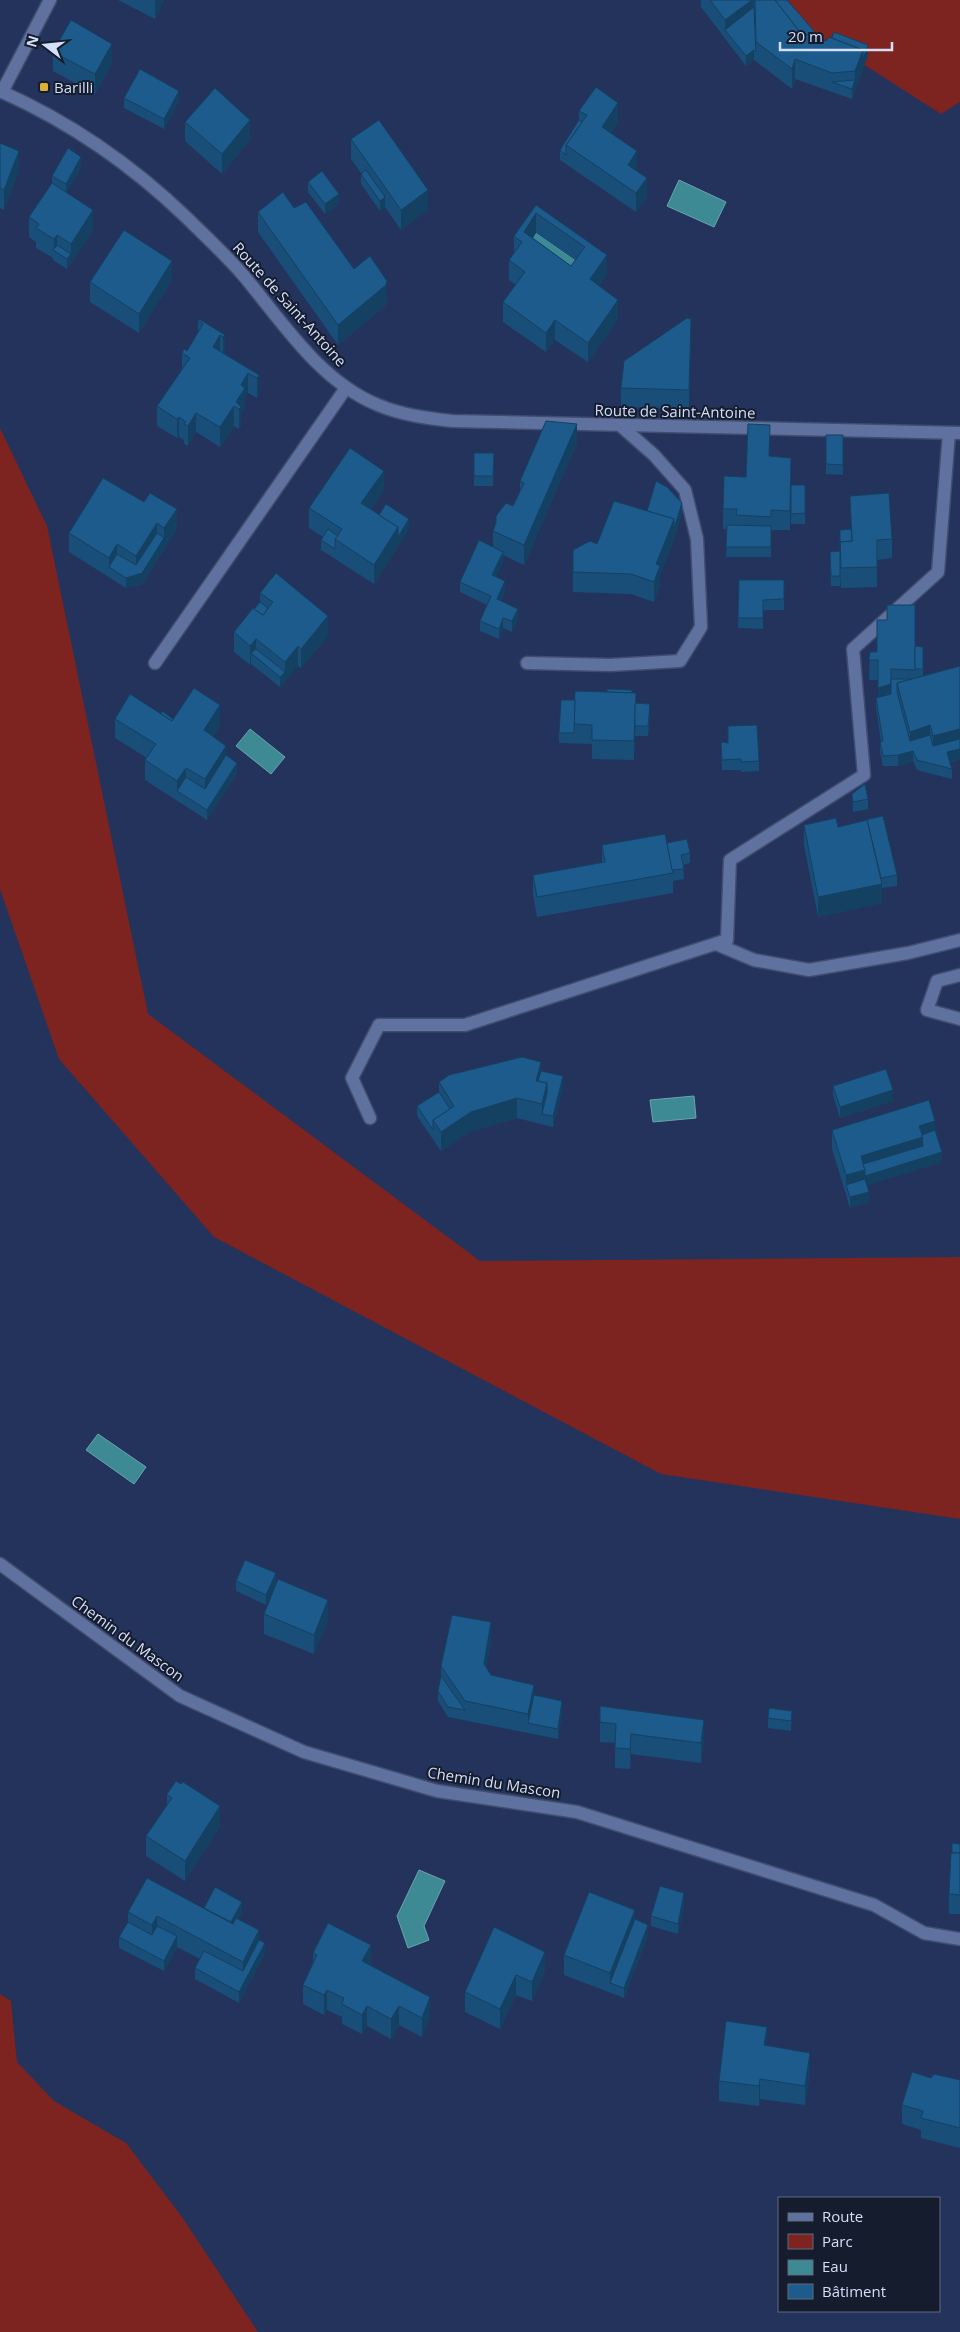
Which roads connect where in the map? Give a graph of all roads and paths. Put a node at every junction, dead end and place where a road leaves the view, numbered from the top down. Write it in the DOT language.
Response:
graph roads {
  1 [pos="50,0"];
  2 [pos="1,91"];
  3 [pos="346,388"];
  4 [pos="620,426"];
  5 [pos="955,433"];
  6 [pos="155,662"];
  7 [pos="527,663"];
  8 [pos="960,940"];
  9 [pos="716,944"];
  10 [pos="960,975"];
  11 [pos="960,1018"];
  12 [pos="370,1118"];
  13 [pos="0,1564"];
  14 [pos="960,1939"];
  1 -- 2 [label="street"];
  2 -- 3 [label="street, Route de Saint-Antoine"];
  3 -- 4 [label="street, Route de Saint-Antoine"];
  3 -- 6 [label="street"];
  4 -- 5 [label="street, Route de Saint-Antoine"];
  4 -- 7 [label="street"];
  5 -- 9 [label="street"];
  8 -- 9 [label="street"];
  9 -- 12 [label="street"];
  10 -- 11 [label="street"];
  13 -- 14 [label="street, Chemin du Mascon"];
}
